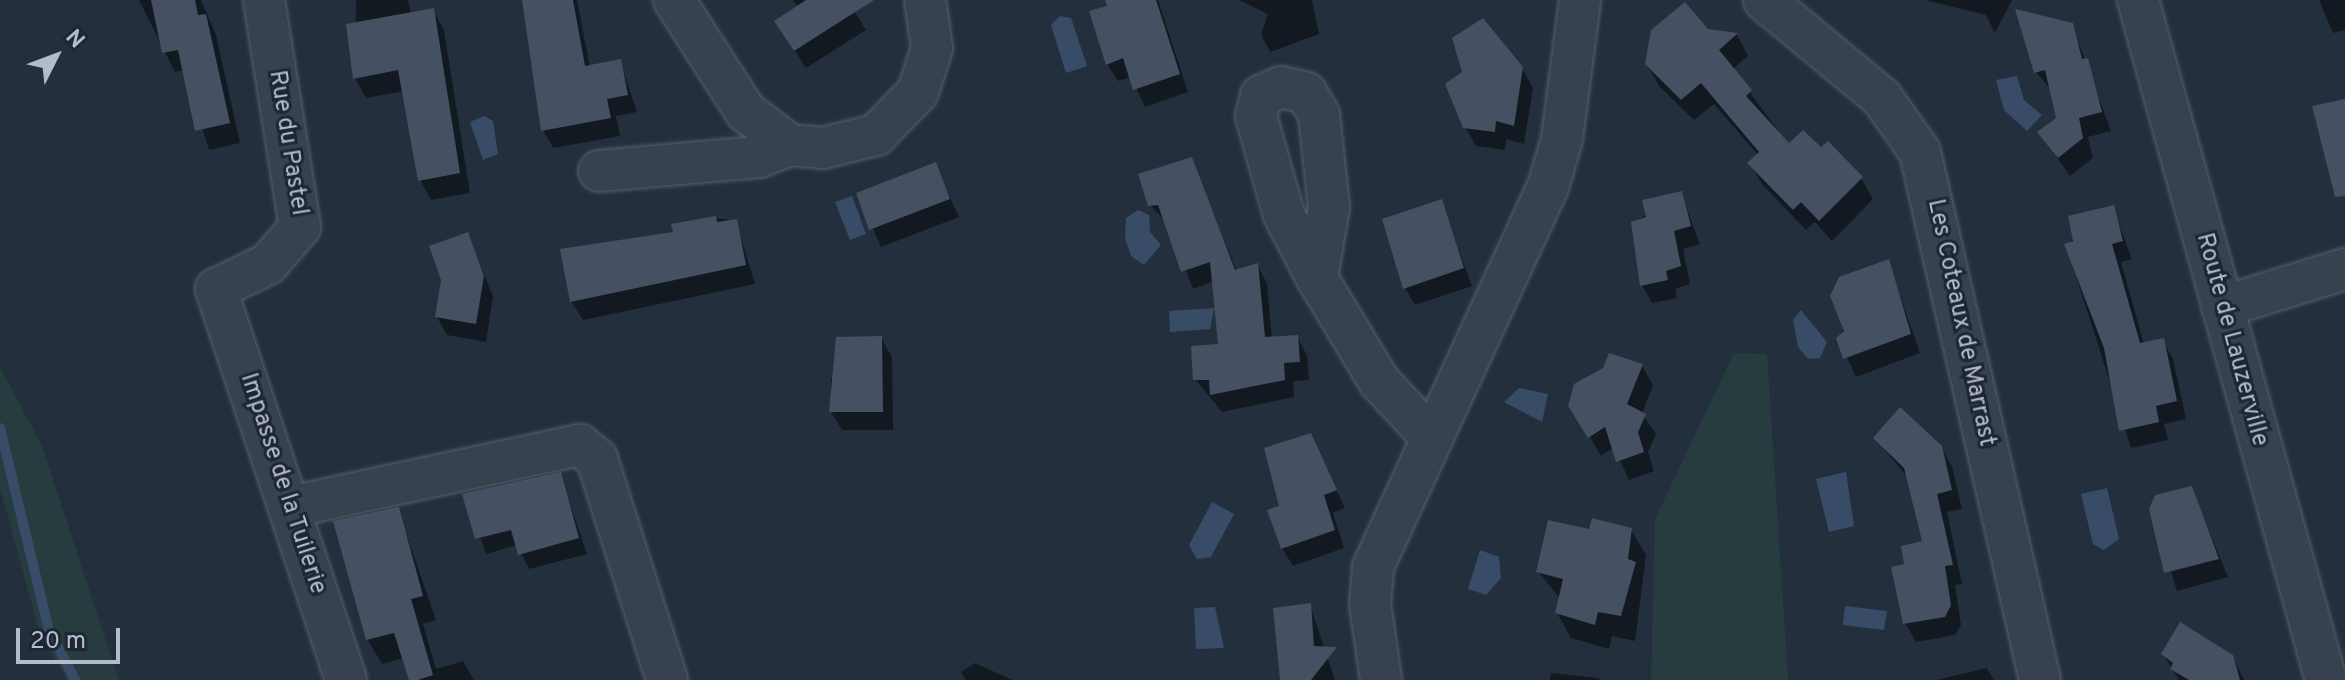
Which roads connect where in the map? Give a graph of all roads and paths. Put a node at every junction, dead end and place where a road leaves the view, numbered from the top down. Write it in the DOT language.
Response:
graph roads {
  1 [pos="264,0"];
  2 [pos="674,0"];
  3 [pos="925,0"];
  4 [pos="1580,0"];
  5 [pos="2138,0"];
  6 [pos="1784,6"];
  7 [pos="790,145"];
  8 [pos="599,171"];
  9 [pos="2345,269"];
  10 [pos="1317,278"];
  11 [pos="216,289"];
  12 [pos="2222,307"];
  13 [pos="1432,438"];
  14 [pos="290,507"];
  15 [pos="346,680"];
  16 [pos="667,680"];
  17 [pos="1381,680"];
  18 [pos="2040,680"];
  19 [pos="2326,680"];
  1 -- 11 [label="street, Rue du Pastel"];
  2 -- 7 [label="street"];
  3 -- 7 [label="street"];
  4 -- 13 [label="street"];
  5 -- 12 [label="street, Route de Lauzerville"];
  6 -- 18 [label="street, Les Coteaux de Marrast"];
  7 -- 8 [label="street"];
  9 -- 12 [label="street"];
  10 -- 13 [label="street"];
  11 -- 14 [label="street, Impasse de la Tuilerie"];
  12 -- 19 [label="street, Route de Lauzerville"];
  13 -- 17 [label="street"];
  14 -- 15 [label="street, Impasse de la Tuilerie"];
  14 -- 16 [label="street"];
}
